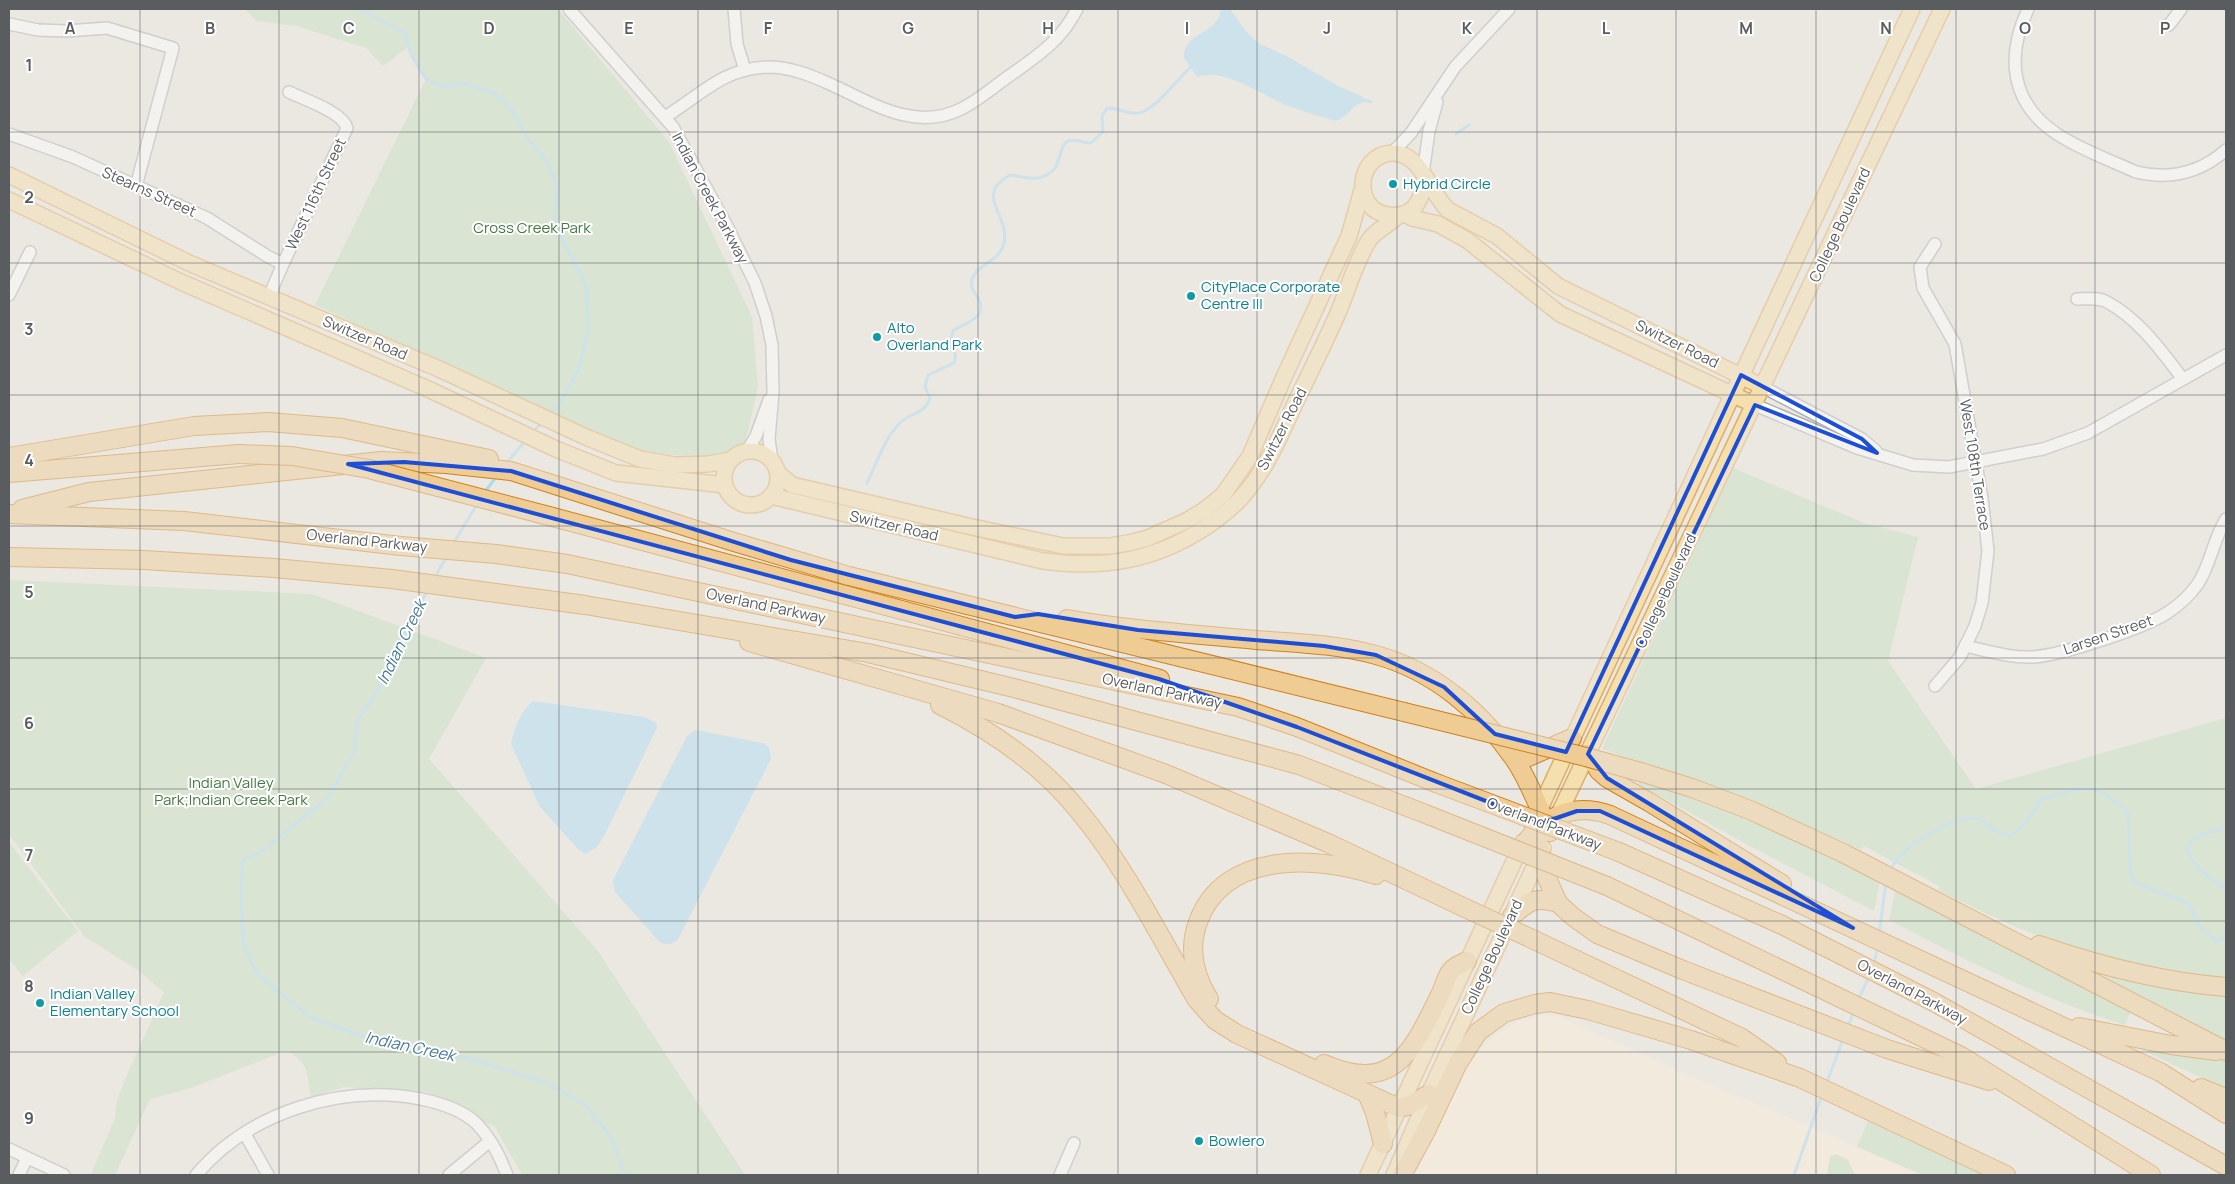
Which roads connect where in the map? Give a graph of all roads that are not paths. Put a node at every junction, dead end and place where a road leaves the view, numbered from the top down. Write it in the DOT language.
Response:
graph roads {
  1 [pos="568,9"];
  2 [pos="734,9"];
  3 [pos="1077,9"];
  4 [pos="1509,9"];
  5 [pos="1912,9"];
  6 [pos="1942,9"];
  7 [pos="2028,9"];
  8 [pos="2181,9"];
  9 [pos="9,24"];
  10 [pos="2169,25"];
  11 [pos="745,70"];
  12 [pos="289,92"];
  13 [pos="1439,93"];
  14 [pos="665,117"];
  15 [pos="9,134"];
  16 [pos="2226,150"];
  17 [pos="1392,153"];
  18 [pos="9,175"];
  19 [pos="1424,176"];
  20 [pos="136,186"];
  21 [pos="1362,190"];
  22 [pos="9,200"];
  23 [pos="1402,215"];
  24 [pos="1935,244"];
  25 [pos="30,252"];
  26 [pos="283,264"];
  27 [pos="1565,289"];
  28 [pos="9,295"];
  29 [pos="271,298"];
  30 [pos="2077,299"];
  31 [pos="1317,306"];
  32 [pos="1552,309"];
  33 [pos="1337,314"];
  34 [pos="2226,354"];
  35 [pos="1741,375"];
  36 [pos="2183,379"];
  37 [pos="1764,387"];
  38 [pos="773,392"];
  39 [pos="1732,394"];
  40 [pos="1755,405"];
  41 [pos="1818,416"];
  42 [pos="1811,429"];
  43 [pos="747,451"];
  44 [pos="1877,453"];
  45 [pos="9,457"];
  46 [pos="731,460"];
  47 [pos="479,462"];
  48 [pos="1975,463"];
  49 [pos="774,467"];
  50 [pos="9,473"];
  51 [pos="725,484"];
  52 [pos="771,496"];
  53 [pos="9,513"];
  54 [pos="2226,519"];
  55 [pos="1186,522"];
  56 [pos="972,527"];
  57 [pos="1193,535"];
  58 [pos="967,543"];
  59 [pos="9,557"];
  60 [pos="1015,617"];
  61 [pos="667,618"];
  62 [pos="1965,646"];
  63 [pos="900,686"];
  64 [pos="1935,686"];
  65 [pos="1238,707"];
  66 [pos="1572,738"];
  67 [pos="1588,754"];
  68 [pos="1517,762"];
  69 [pos="1544,822"];
  70 [pos="1518,851"];
  71 [pos="1542,851"];
  72 [pos="1433,893"];
  73 [pos="1558,903"];
  74 [pos="1828,914"];
  75 [pos="1512,916"];
  76 [pos="1999,932"];
  77 [pos="1467,960"];
  78 [pos="2226,987"];
  79 [pos="2056,1023"];
  80 [pos="2226,1051"];
  81 [pos="2160,1072"];
  82 [pos="1800,1078"];
  83 [pos="2011,1088"];
  84 [pos="1429,1094"];
  85 [pos="1368,1096"];
  86 [pos="2226,1098"];
  87 [pos="1399,1108"];
  88 [pos="2226,1114"];
  89 [pos="245,1134"];
  90 [pos="490,1141"];
  91 [pos="1074,1143"];
  92 [pos="1383,1144"];
  93 [pos="9,1149"];
  94 [pos="27,1158"];
  95 [pos="2226,1166"];
  96 [pos="19,1175"];
  97 [pos="64,1175"];
  98 [pos="196,1175"];
  99 [pos="268,1175"];
  100 [pos="449,1175"];
  101 [pos="506,1175"];
  102 [pos="1060,1175"];
  103 [pos="1368,1175"];
  104 [pos="1394,1175"];
  105 [pos="1402,1175"];
  106 [pos="2006,1175"];
  107 [pos="2151,1175"];
  1 -- 14 [label="street, Indian Creek Parkway"];
  2 -- 11 [label="street"];
  3 -- 11 [label="street"];
  4 -- 13 [label="street"];
  5 -- 35 [label="main road, College Boulevard"];
  6 -- 37 [label="main road, College Boulevard"];
  7 -- 16 [label="street"];
  8 -- 10 [label="street"];
  9 -- 20 [label="street"];
  11 -- 14 [label="street"];
  12 -- 26 [label="street, West 116th Street"];
  13 -- 17 [label="street"];
  13 -- 19 [label="street"];
  14 -- 38 [label="street, Indian Creek Parkway"];
  15 -- 20 [label="street, Stearns Street"];
  17 -- 19 [label="main road"];
  17 -- 21 [label="main road"];
  18 -- 29 [label="main road, Switzer Road"];
  19 -- 23 [label="main road"];
  19 -- 27 [label="main road, Switzer Road"];
  20 -- 26 [label="street, Stearns Street"];
  21 -- 23 [label="main road"];
  21 -- 31 [label="main road, Switzer Road"];
  22 -- 51 [label="main road, Switzer Road"];
  23 -- 32 [label="main road, Switzer Road"];
  23 -- 33 [label="main road, Switzer Road"];
  24 -- 48 [label="street, West 108th Terrace"];
  25 -- 28 [label="street"];
  26 -- 29 [label="street, West 116th Street"];
  27 -- 32 [label="main road"];
  27 -- 35 [label="main road, Switzer Road"];
  29 -- 46 [label="main road, Switzer Road"];
  30 -- 36 [label="street"];
  31 -- 33 [label="main road"];
  31 -- 55 [label="main road, Switzer Road"];
  32 -- 39 [label="main road, Switzer Road"];
  33 -- 57 [label="main road, Switzer Road"];
  34 -- 36 [label="street"];
  35 -- 37 [label="main road, Switzer Road"];
  35 -- 39 [label="main road, College Boulevard"];
  36 -- 48 [label="street"];
  37 -- 40 [label="main road, College Boulevard"];
  37 -- 41 [label="street"];
  38 -- 43 [label="street, Indian Creek Parkway"];
  38 -- 49 [label="street, Indian Creek Parkway"];
  39 -- 40 [label="main road, Switzer Road"];
  39 -- 66 [label="main road, College Boulevard"];
  40 -- 42 [label="street"];
  40 -- 67 [label="main road, College Boulevard"];
  41 -- 42 [label="street"];
  41 -- 44 [label="street"];
  42 -- 44 [label="street"];
  43 -- 46 [label="main road, Switzer Road"];
  43 -- 49 [label="main road, Switzer Road"];
  44 -- 48 [label="street"];
  45 -- 47 [label="highway"];
  46 -- 51 [label="main road"];
  47 -- 53 [label="highway"];
  47 -- 60 [label="highway"];
  48 -- 62 [label="street, West 108th Terrace"];
  49 -- 52 [label="main road"];
  49 -- 56 [label="main road, Switzer Road"];
  50 -- 65 [label="highway, bridge"];
  51 -- 52 [label="main road"];
  52 -- 58 [label="main road, Switzer Road"];
  53 -- 65 [label="highway, Overland Parkway"];
  54 -- 62 [label="street, Larsen Street"];
  55 -- 56 [label="main road, Switzer Road"];
  55 -- 57 [label="main road"];
  56 -- 58 [label="main road"];
  57 -- 58 [label="main road, Switzer Road"];
  59 -- 61 [label="highway, Overland Parkway"];
  60 -- 68 [label="highway"];
  60 -- 76 [label="highway, bridge"];
  61 -- 63 [label="highway"];
  61 -- 83 [label="highway, Overland Parkway, bridge"];
  62 -- 64 [label="street, West 108th Terrace"];
  63 -- 72 [label="highway"];
  63 -- 85 [label="highway"];
  65 -- 95 [label="highway, Overland Parkway, bridge"];
  66 -- 68 [label="highway"];
  66 -- 69 [label="main road, College Boulevard"];
  67 -- 69 [label="main road, College Boulevard"];
  67 -- 74 [label="highway"];
  68 -- 69 [label="highway"];
  69 -- 70 [label="highway"];
  69 -- 71 [label="highway"];
  69 -- 74 [label="highway"];
  70 -- 77 [label="main road, College Boulevard"];
  71 -- 73 [label="highway"];
  71 -- 75 [label="main road, College Boulevard"];
  72 -- 77 [label="highway"];
  72 -- 82 [label="highway, bridge"];
  73 -- 75 [label="highway"];
  73 -- 83 [label="highway"];
  74 -- 79 [label="highway"];
  75 -- 84 [label="main road, College Boulevard"];
  76 -- 78 [label="highway"];
  76 -- 80 [label="highway"];
  77 -- 87 [label="main road, College Boulevard"];
  79 -- 80 [label="highway"];
  79 -- 81 [label="highway"];
  81 -- 86 [label="highway"];
  81 -- 88 [label="highway"];
  82 -- 105 [label="highway"];
  82 -- 106 [label="highway"];
  83 -- 107 [label="highway, Overland Parkway"];
  84 -- 87 [label="highway"];
  84 -- 104 [label="main road, College Boulevard"];
  85 -- 87 [label="highway"];
  85 -- 92 [label="highway"];
  87 -- 92 [label="main road, College Boulevard"];
  89 -- 90 [label="street"];
  89 -- 98 [label="street"];
  89 -- 99 [label="street"];
  90 -- 100 [label="street"];
  90 -- 101 [label="street"];
  91 -- 102 [label="street"];
  92 -- 103 [label="main road, College Boulevard"];
  93 -- 94 [label="street"];
  94 -- 96 [label="street"];
  94 -- 97 [label="street"];
}
